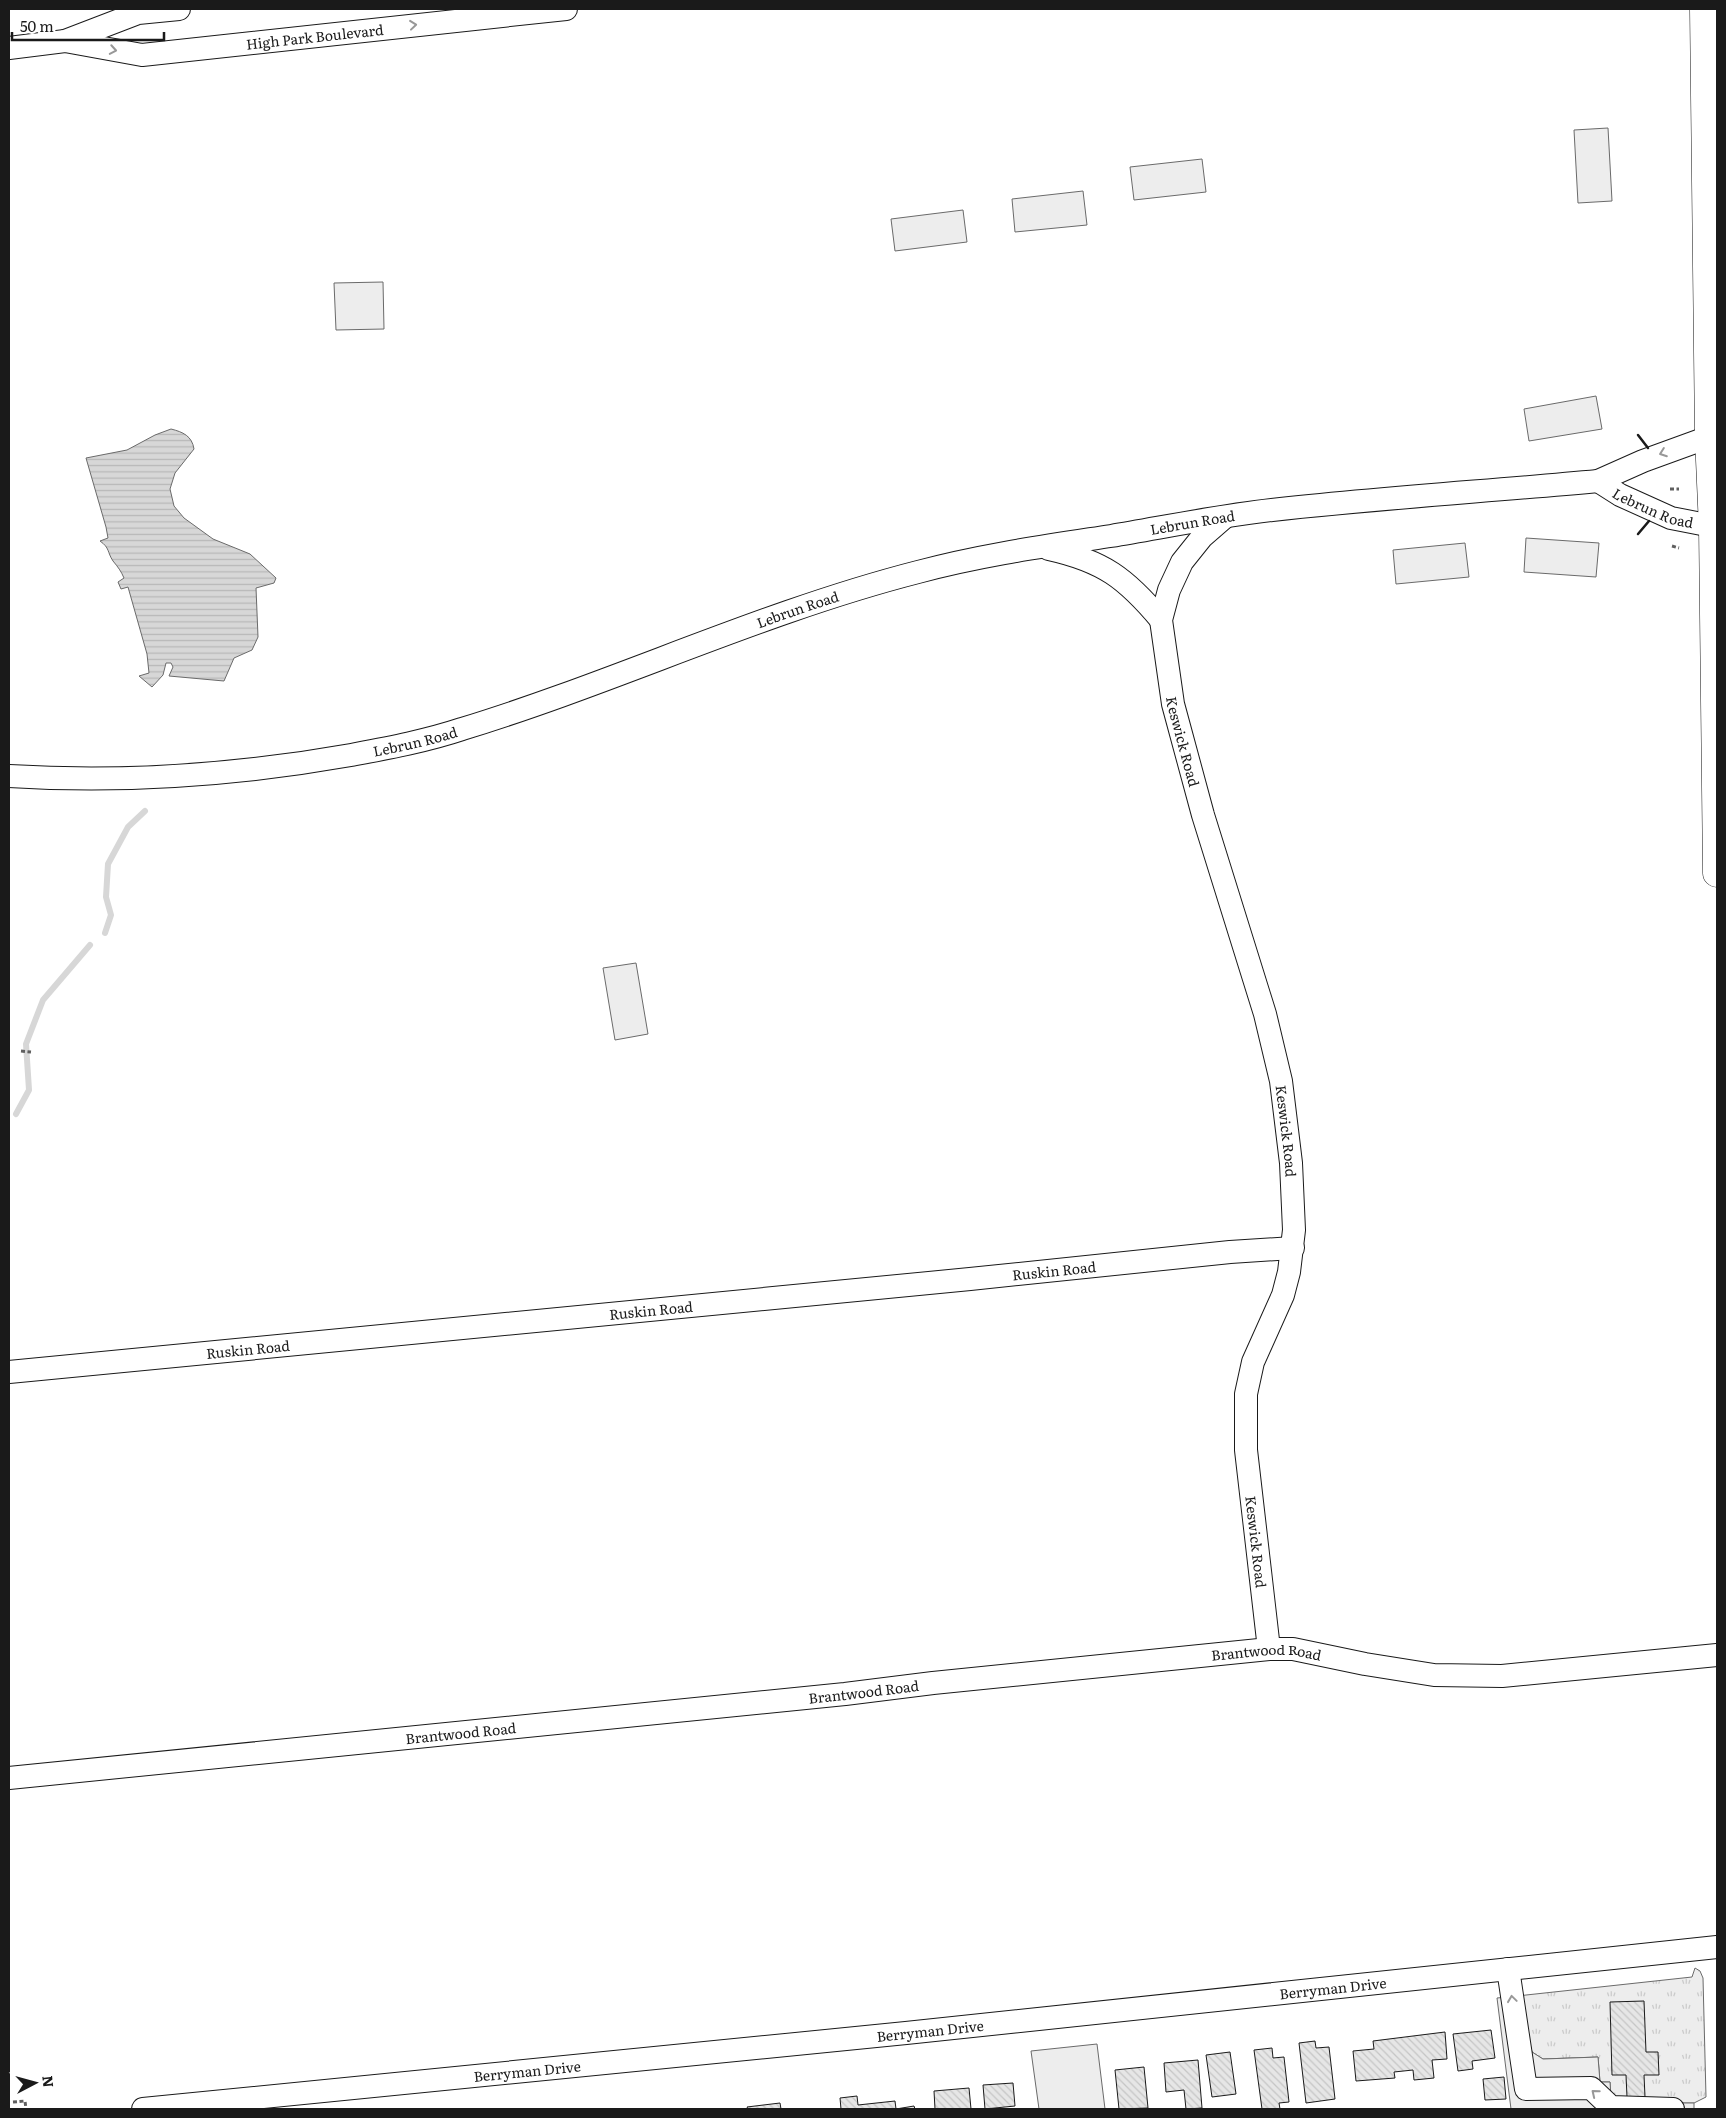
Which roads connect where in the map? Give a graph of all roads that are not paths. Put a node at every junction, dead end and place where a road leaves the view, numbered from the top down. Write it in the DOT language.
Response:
graph roads {
  1 [pos="179,9"];
  2 [pos="566,9"];
  3 [pos="1704,9"];
  4 [pos="65,41"];
  5 [pos="9,48"];
  6 [pos="1711,50"];
  7 [pos="1709,437"];
  8 [pos="1598,481"];
  9 [pos="1225,517"];
  10 [pos="1715,527"];
  11 [pos="1040,547"];
  12 [pos="1161,620"];
  13 [pos="9,776"];
  14 [pos="1717,873"];
  15 [pos="1293,1248"];
  16 [pos="9,1372"];
  17 [pos="1270,1649"];
  18 [pos="1717,1655"];
  19 [pos="9,1778"];
  20 [pos="1717,1947"];
  21 [pos="1508,1969"];
  22 [pos="143,2109"];
  23 [pos="1673,2109"];
  1 -- 4 [label="street, High Park Boulevard"];
  4 -- 2 [label="street, High Park Boulevard, one-way"];
  3 -- 6 [label="main road"];
  4 -- 5 [label="street, High Park Boulevard"];
  6 -- 7 [label="main road"];
  7 -- 8 [label="street, Lebrun Road, one-way"];
  7 -- 10 [label="main road"];
  8 -- 9 [label="street, Lebrun Road"];
  8 -- 10 [label="street, Lebrun Road"];
  9 -- 11 [label="street, Lebrun Road"];
  9 -- 12 [label="street, Keswick Road"];
  10 -- 14 [label="main road"];
  11 -- 12 [label="street"];
  11 -- 13 [label="street, Lebrun Road"];
  12 -- 15 [label="street, Keswick Road"];
  15 -- 16 [label="street, Ruskin Road"];
  15 -- 17 [label="street, Keswick Road"];
  17 -- 18 [label="street, Brantwood Road"];
  17 -- 19 [label="street, Brantwood Road"];
  20 -- 21 [label="street, Berryman Drive"];
  21 -- 22 [label="street, Berryman Drive"];
  23 -- 21 [label="street, one-way"];
}
